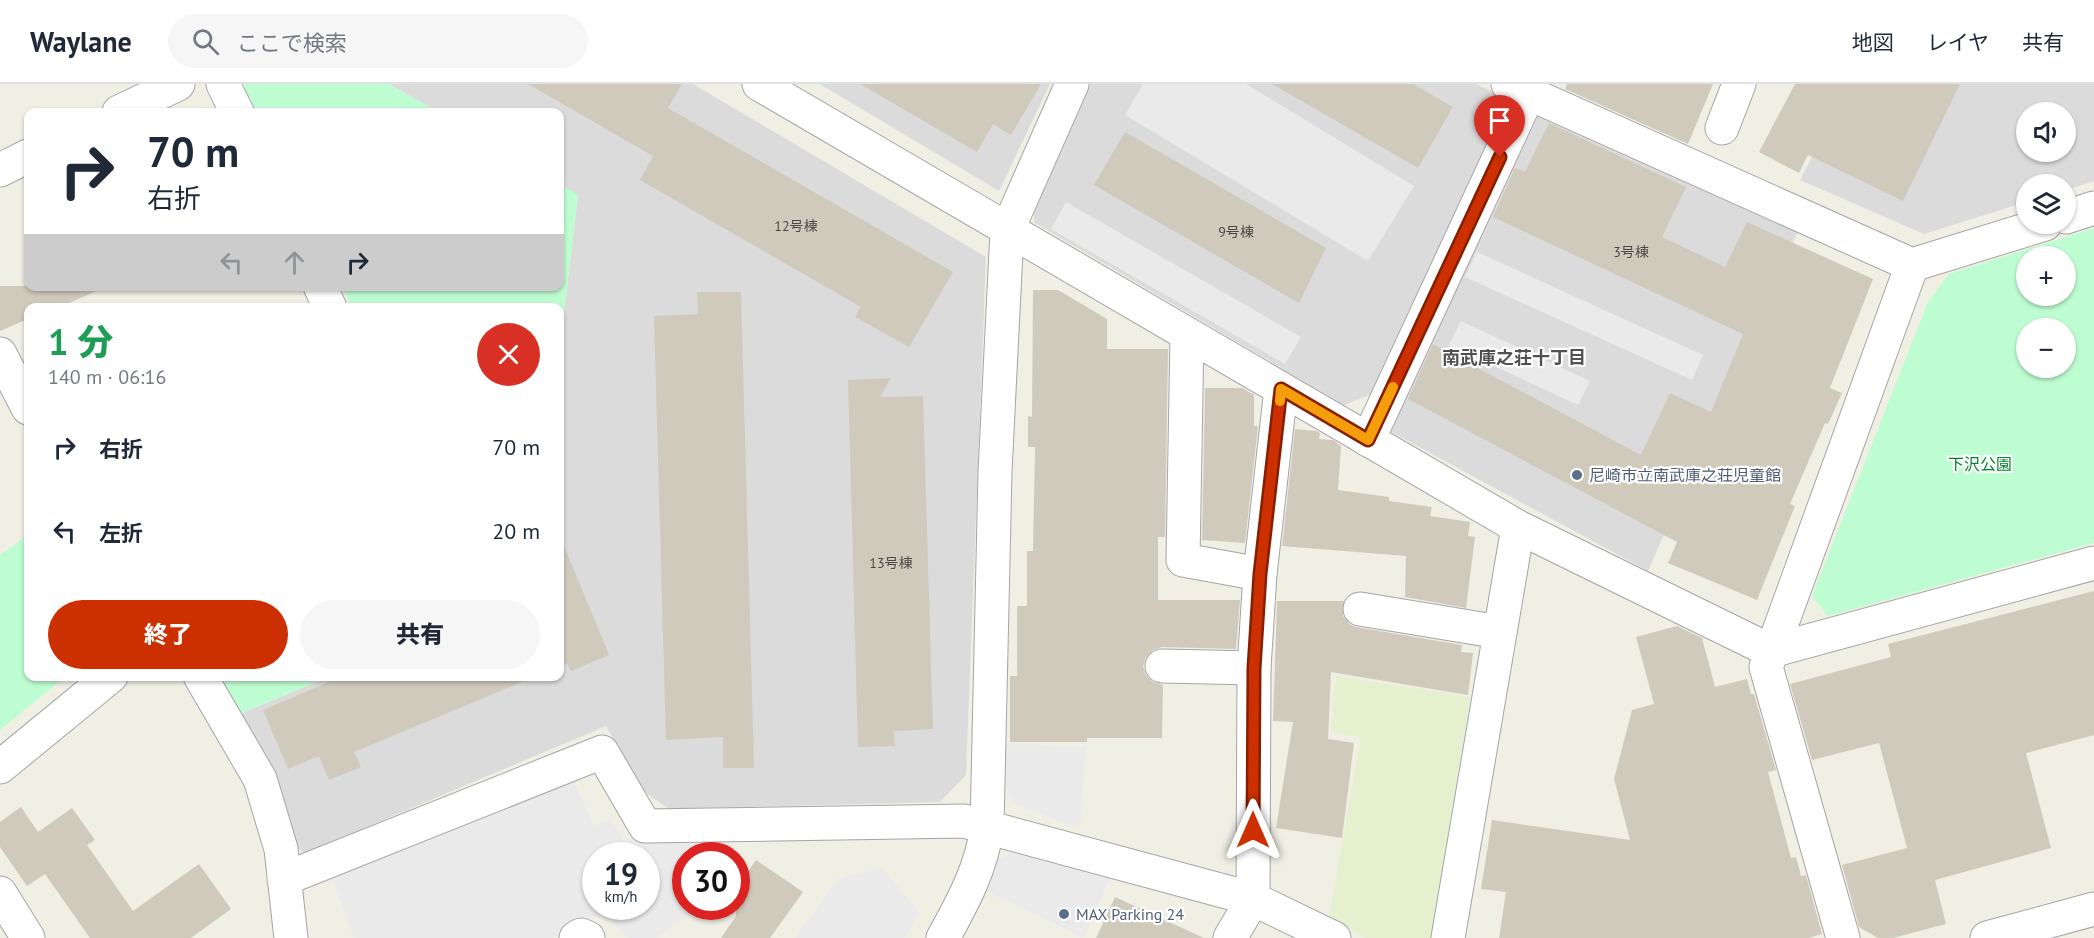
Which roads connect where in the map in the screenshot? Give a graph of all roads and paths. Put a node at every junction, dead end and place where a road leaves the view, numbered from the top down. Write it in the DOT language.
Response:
graph roads {
  1 [pos="178,84"];
  2 [pos="223,84"];
  3 [pos="759,84"];
  4 [pos="1072,84"];
  5 [pos="1739,84"];
  6 [pos="1519,89"];
  7 [pos="127,108"];
  8 [pos="235,108"];
  9 [pos="1722,128"];
  10 [pos="24,158"];
  11 [pos="0,170"];
  12 [pos="2094,208"];
  13 [pos="2076,214"];
  14 [pos="1007,231"];
  15 [pos="2016,233"];
  16 [pos="1912,265"];
  17 [pos="1187,335"];
  18 [pos="0,354"];
  19 [pos="1281,389"];
  20 [pos="24,400"];
  21 [pos="1368,440"];
  22 [pos="1518,527"];
  23 [pos="2094,562"];
  24 [pos="1260,574"];
  25 [pos="1360,609"];
  26 [pos="1500,632"];
  27 [pos="1771,651"];
  28 [pos="1162,666"];
  29 [pos="1254,668"];
  30 [pos="105,681"];
  31 [pos="203,681"];
  32 [pos="0,767"];
  33 [pos="987,826"];
  34 [pos="284,879"];
  35 [pos="0,893"];
  36 [pos="1253,899"];
  37 [pos="2094,909"];
  38 [pos="950,935"];
  39 [pos="28,938"];
  40 [pos="291,938"];
  41 [pos="576,938"];
  42 [pos="588,938"];
  43 [pos="1230,938"];
  44 [pos="1334,938"];
  45 [pos="1448,938"];
  46 [pos="1843,938"];
  47 [pos="1987,938"];
  1 -- 7 [label="street"];
  2 -- 8 [label="street"];
  3 -- 14 [label="street"];
  4 -- 14 [label="street"];
  5 -- 9 [label="street"];
  6 -- 16 [label="street"];
  6 -- 21 [label="street"];
  10 -- 11 [label="street"];
  12 -- 13 [label="street"];
  14 -- 17 [label="street"];
  14 -- 33 [label="street"];
  15 -- 16 [label="street"];
  16 -- 27 [label="street"];
  17 -- 19 [label="street"];
  17 -- 24 [label="street"];
  18 -- 20 [label="street"];
  19 -- 21 [label="street"];
  19 -- 24 [label="street"];
  21 -- 22 [label="street"];
  22 -- 26 [label="street"];
  22 -- 27 [label="street"];
  23 -- 27 [label="street"];
  24 -- 29 [label="street"];
  25 -- 26 [label="street"];
  26 -- 45 [label="street"];
  27 -- 46 [label="street"];
  28 -- 29 [label="street"];
  29 -- 36 [label="street"];
  30 -- 32 [label="street"];
  31 -- 34 [label="street"];
  33 -- 34 [label="street"];
  33 -- 36 [label="street"];
  33 -- 38 [label="street"];
  34 -- 40 [label="street"];
  35 -- 39 [label="street"];
  36 -- 43 [label="street"];
  36 -- 44 [label="street"];
  37 -- 47 [label="street"];
  41 -- 42 [label="street"];
}
